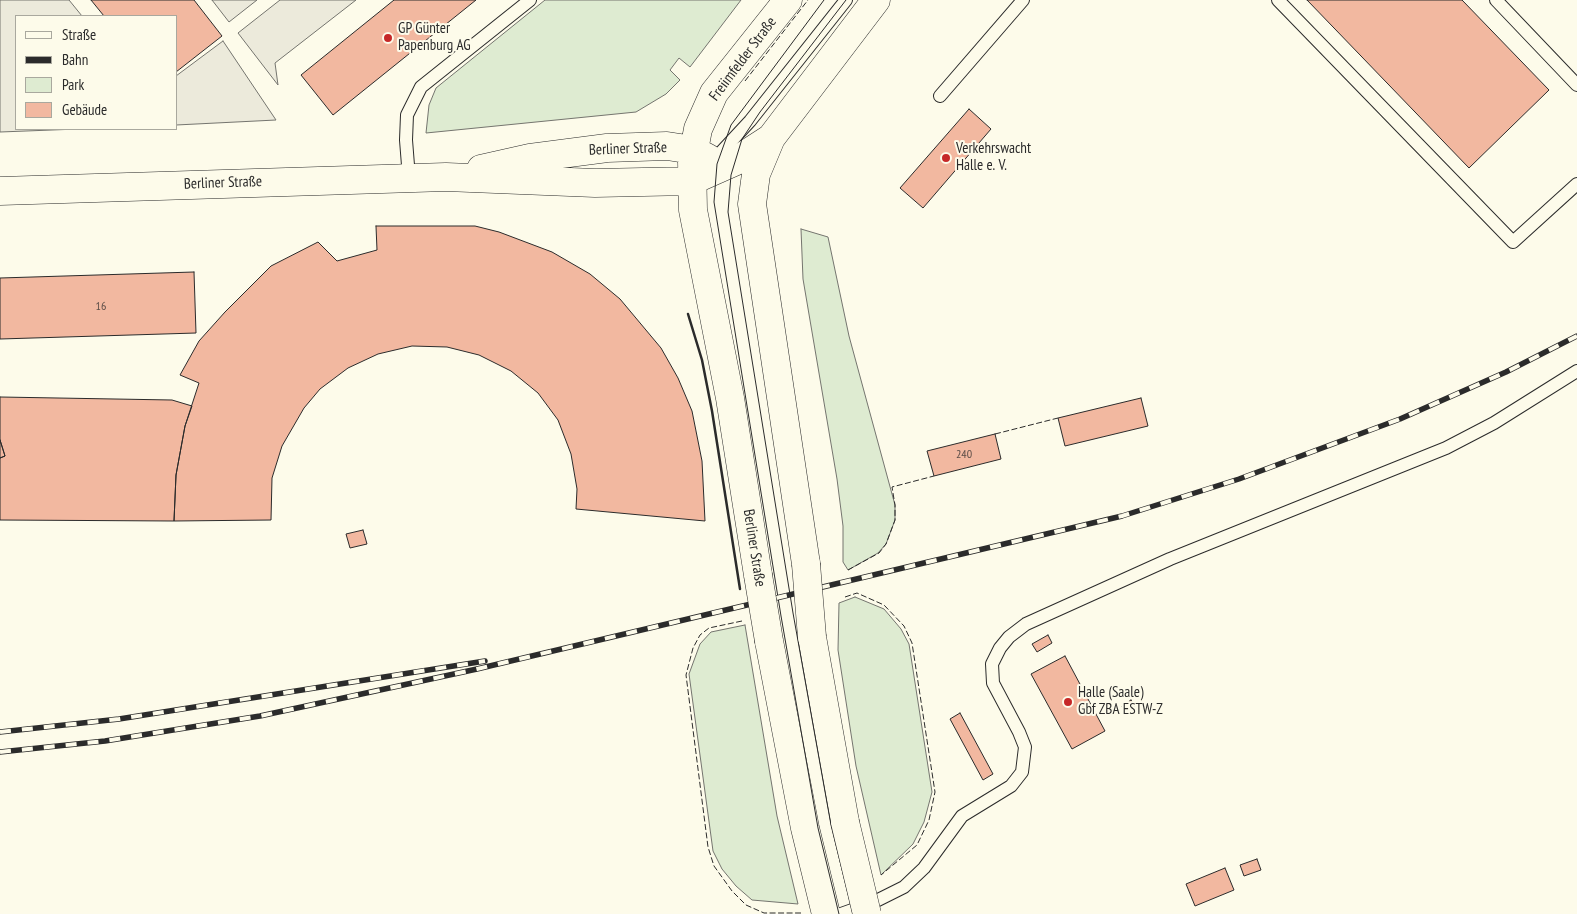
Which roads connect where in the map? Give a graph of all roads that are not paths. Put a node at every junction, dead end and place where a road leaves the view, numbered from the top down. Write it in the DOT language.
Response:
graph roads {
  1 [pos="530,0"];
  2 [pos="788,0"];
  3 [pos="846,0"];
  4 [pos="876,0"];
  5 [pos="1023,0"];
  6 [pos="1278,0"];
  7 [pos="1496,0"];
  8 [pos="1577,85"];
  9 [pos="940,96"];
  10 [pos="771,138"];
  11 [pos="710,160"];
  12 [pos="446,177"];
  13 [pos="409,178"];
  14 [pos="692,181"];
  15 [pos="1577,184"];
  16 [pos="0,191"];
  17 [pos="752,204"];
  18 [pos="1577,371"];
  19 [pos="826,914"];
  20 [pos="841,914"];
  21 [pos="867,914"];
  1 -- 13 [label="lane"];
  2 -- 11 [label="street, Freiimfelder Straße"];
  3 -- 11 [label="lane"];
  4 -- 10 [label="street"];
  5 -- 9 [label="lane"];
  6 -- 15 [label="lane"];
  7 -- 8 [label="lane"];
  10 -- 11 [label="street, Berliner Straße"];
  10 -- 17 [label="street"];
  11 -- 12 [label="street, Berliner Straße"];
  11 -- 14 [label="street, Berliner Straße"];
  11 -- 17 [label="street"];
  12 -- 13 [label="street, Berliner Straße"];
  12 -- 14 [label="street, Berliner Straße"];
  13 -- 16 [label="street, Berliner Straße"];
  14 -- 19 [label="street, Berliner Straße, bridge"];
  17 -- 21 [label="street, bridge"];
  18 -- 20 [label="lane"];
}
